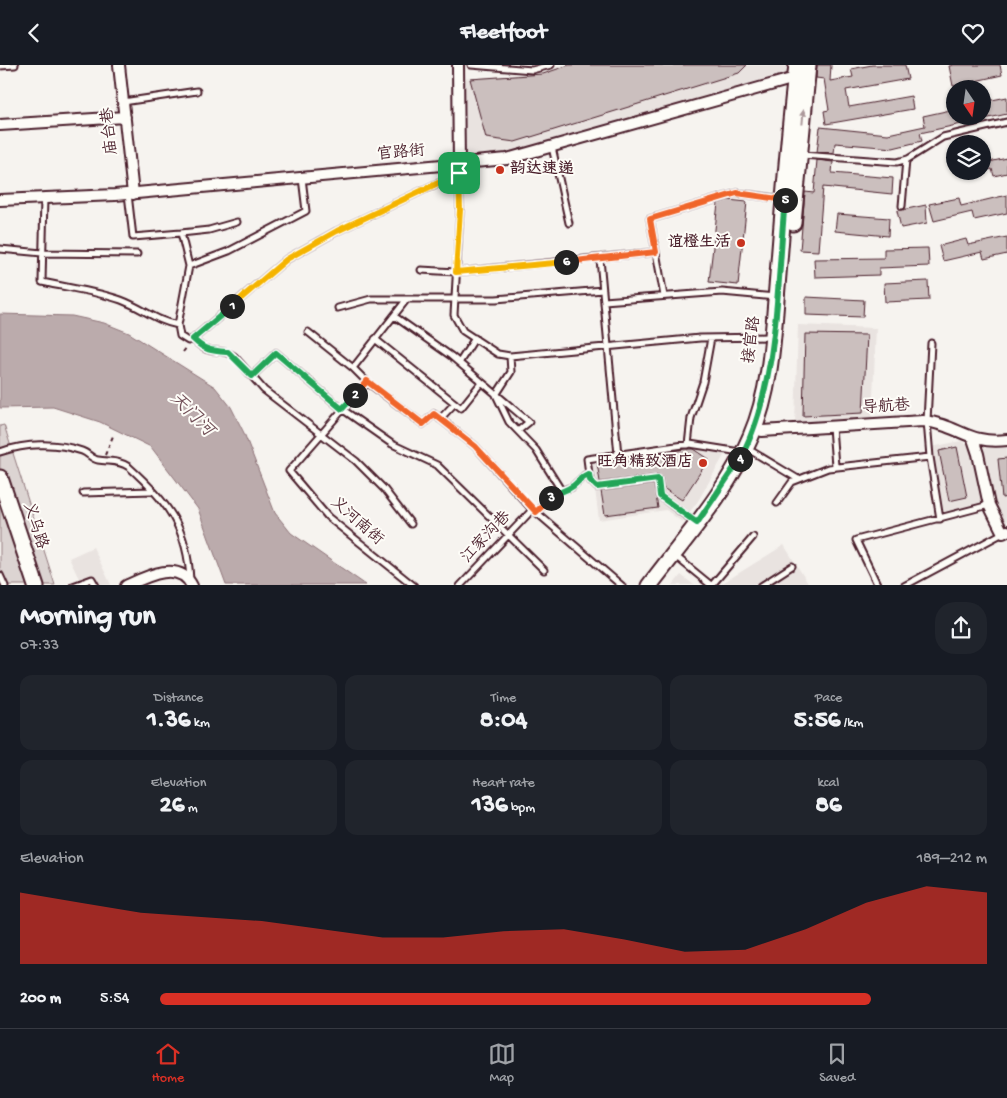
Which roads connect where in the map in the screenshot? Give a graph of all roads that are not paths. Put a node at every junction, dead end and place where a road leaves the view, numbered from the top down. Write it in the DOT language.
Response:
graph roads {
  1 [pos="15,65"];
  2 [pos="119,65"];
  3 [pos="458,65"];
  4 [pos="470,65"];
  5 [pos="551,65"];
  6 [pos="808,65"];
  7 [pos="0,66"];
  8 [pos="796,71"];
  9 [pos="197,91"];
  10 [pos="123,102"];
  11 [pos="125,117"];
  12 [pos="1007,121"];
  13 [pos="0,125"];
  14 [pos="552,147"];
  15 [pos="800,155"];
  16 [pos="906,160"];
  17 [pos="459,169"];
  18 [pos="302,178"];
  19 [pos="131,194"];
  20 [pos="44,199"];
  21 [pos="785,199"];
  22 [pos="0,200"];
  23 [pos="902,206"];
  24 [pos="238,222"];
  25 [pos="569,223"];
  26 [pos="181,233"];
  27 [pos="0,249"];
  28 [pos="656,252"];
  29 [pos="42,253"];
  30 [pos="137,255"];
  31 [pos="600,259"];
  32 [pos="189,266"];
  33 [pos="421,270"];
  34 [pos="456,272"];
  35 [pos="603,290"];
  36 [pos="664,296"];
  37 [pos="776,297"];
  38 [pos="407,299"];
  39 [pos="454,301"];
  40 [pos="604,301"];
  41 [pos="338,308"];
  42 [pos="394,315"];
  43 [pos="178,325"];
  44 [pos="308,332"];
  45 [pos="772,337"];
  46 [pos="475,338"];
  47 [pos="711,338"];
  48 [pos="193,339"];
  49 [pos="375,339"];
  50 [pos="931,343"];
  51 [pos="608,346"];
  52 [pos="510,356"];
  53 [pos="458,363"];
  54 [pos="353,368"];
  55 [pos="252,376"];
  56 [pos="367,381"];
  57 [pos="481,383"];
  58 [pos="496,395"];
  59 [pos="455,403"];
  60 [pos="342,409"];
  61 [pos="440,419"];
  62 [pos="926,421"];
  63 [pos="832,427"];
  64 [pos="518,431"];
  65 [pos="762,431"];
  66 [pos="320,435"];
  67 [pos="973,439"];
  68 [pos="1007,440"];
  69 [pos="688,445"];
  70 [pos="0,452"];
  71 [pos="748,452"];
  72 [pos="618,455"];
  73 [pos="930,457"];
  74 [pos="835,466"];
  75 [pos="589,474"];
  76 [pos="0,479"];
  77 [pos="798,479"];
  78 [pos="561,490"];
  79 [pos="152,491"];
  80 [pos="82,493"];
  81 [pos="777,503"];
  82 [pos="989,505"];
  83 [pos="534,510"];
  84 [pos="0,511"];
  85 [pos="940,519"];
  86 [pos="697,523"];
  87 [pos="411,524"];
  88 [pos="1005,532"];
  89 [pos="508,535"];
  90 [pos="753,537"];
  91 [pos="679,559"];
  92 [pos="792,566"];
  93 [pos="544,569"];
  94 [pos="0,575"];
  95 [pos="191,584"];
  96 [pos="5,585"];
  97 [pos="25,585"];
  98 [pos="36,585"];
  99 [pos="73,585"];
  100 [pos="96,585"];
  101 [pos="126,585"];
  102 [pos="414,585"];
  103 [pos="460,585"];
  104 [pos="622,585"];
  105 [pos="649,585"];
  106 [pos="659,585"];
  107 [pos="712,585"];
  108 [pos="761,585"];
  109 [pos="878,585"];
  110 [pos="904,585"];
  1 -- 7 [label="lane"];
  2 -- 10 [label="street, 庙台巷"];
  3 -- 17 [label="street"];
  4 -- 5 [label="lane"];
  15 -- 6 [label="main road, 接官路, one-way"];
  8 -- 14 [label="street, 官路街"];
  8 -- 21 [label="main road, 接官路"];
  9 -- 10 [label="lane"];
  10 -- 11 [label="street, 庙台巷"];
  11 -- 13 [label="street"];
  11 -- 19 [label="street, 庙台巷"];
  12 -- 16 [label="lane"];
  14 -- 17 [label="street, 官路街"];
  14 -- 25 [label="lane"];
  15 -- 16 [label="lane"];
  15 -- 65 [label="main road, 接官路"];
  16 -- 23 [label="lane"];
  17 -- 18 [label="street, 官路街"];
  17 -- 34 [label="lane"];
  17 -- 48 [label="lane"];
  18 -- 19 [label="street, 官路街"];
  18 -- 32 [label="lane"];
  19 -- 20 [label="street, 官路街"];
  19 -- 26 [label="lane"];
  20 -- 22 [label="street, 官路街"];
  20 -- 29 [label="lane"];
  21 -- 28 [label="lane"];
  21 -- 37 [label="main road, 接官路"];
  24 -- 26 [label="lane"];
  26 -- 32 [label="lane"];
  27 -- 29 [label="lane"];
  28 -- 31 [label="lane"];
  28 -- 36 [label="lane"];
  29 -- 30 [label="lane"];
  29 -- 43 [label="lane"];
  31 -- 34 [label="lane"];
  31 -- 35 [label="lane"];
  32 -- 43 [label="lane"];
  33 -- 34 [label="lane"];
  34 -- 39 [label="lane"];
  35 -- 39 [label="lane"];
  35 -- 40 [label="lane"];
  36 -- 37 [label="lane"];
  36 -- 40 [label="lane"];
  37 -- 45 [label="main road, 接官路"];
  38 -- 39 [label="lane"];
  38 -- 41 [label="lane"];
  38 -- 42 [label="lane"];
  39 -- 46 [label="lane"];
  40 -- 51 [label="lane"];
  42 -- 49 [label="lane"];
  42 -- 53 [label="lane"];
  43 -- 48 [label="lane"];
  44 -- 54 [label="lane"];
  45 -- 47 [label="lane"];
  45 -- 71 [label="main road, 接官路"];
  46 -- 52 [label="lane"];
  46 -- 53 [label="lane"];
  47 -- 51 [label="lane"];
  47 -- 69 [label="lane"];
  48 -- 55 [label="lane"];
  49 -- 54 [label="lane"];
  49 -- 59 [label="lane"];
  50 -- 62 [label="lane"];
  51 -- 52 [label="lane"];
  51 -- 72 [label="lane"];
  52 -- 58 [label="lane"];
  53 -- 57 [label="lane"];
  54 -- 56 [label="lane"];
  55 -- 60 [label="lane"];
  55 -- 66 [label="lane"];
  56 -- 60 [label="lane"];
  56 -- 61 [label="lane"];
  57 -- 58 [label="lane"];
  57 -- 59 [label="lane"];
  58 -- 64 [label="lane"];
  58 -- 64 [label="lane"];
  59 -- 61 [label="lane"];
  60 -- 66 [label="lane"];
  60 -- 89 [label="lane"];
  61 -- 83 [label="lane"];
  62 -- 63 [label="street, 导航巷"];
  62 -- 67 [label="street, 导航巷"];
  62 -- 73 [label="lane"];
  63 -- 65 [label="street, 导航巷"];
  63 -- 74 [label="lane"];
  64 -- 78 [label="lane"];
  65 -- 71 [label="main road, 接官路"];
  66 -- 87 [label="lane"];
  66 -- 102 [label="lane, 义河南街"];
  67 -- 68 [label="street, 导航巷"];
  67 -- 82 [label="street"];
  69 -- 71 [label="lane"];
  69 -- 72 [label="lane"];
  70 -- 79 [label="lane"];
  71 -- 77 [label="lane"];
  71 -- 86 [label="main road, 接官路"];
  71 -- 91 [label="main road, 接官路"];
  72 -- 75 [label="lane"];
  73 -- 74 [label="lane"];
  73 -- 85 [label="lane"];
  74 -- 77 [label="lane"];
  75 -- 78 [label="lane, 江家沟巷"];
  75 -- 86 [label="lane"];
  76 -- 98 [label="main road, 义乌路"];
  77 -- 81 [label="lane"];
  78 -- 83 [label="lane, 江家沟巷"];
  79 -- 80 [label="lane"];
  79 -- 95 [label="lane"];
  82 -- 85 [label="lane"];
  82 -- 88 [label="street"];
  83 -- 89 [label="lane, 江家沟巷"];
  83 -- 104 [label="lane"];
  84 -- 97 [label="main road, 义乌路"];
  85 -- 109 [label="lane"];
  86 -- 105 [label="main road, 接官路"];
  88 -- 110 [label="lane"];
  89 -- 93 [label="lane"];
  89 -- 103 [label="lane, 江家沟巷"];
  90 -- 107 [label="lane"];
  91 -- 106 [label="main road, 接官路"];
  91 -- 107 [label="lane"];
  92 -- 108 [label="lane"];
  94 -- 96 [label="lane"];
  95 -- 101 [label="street"];
  99 -- 100 [label="lane"];
}
